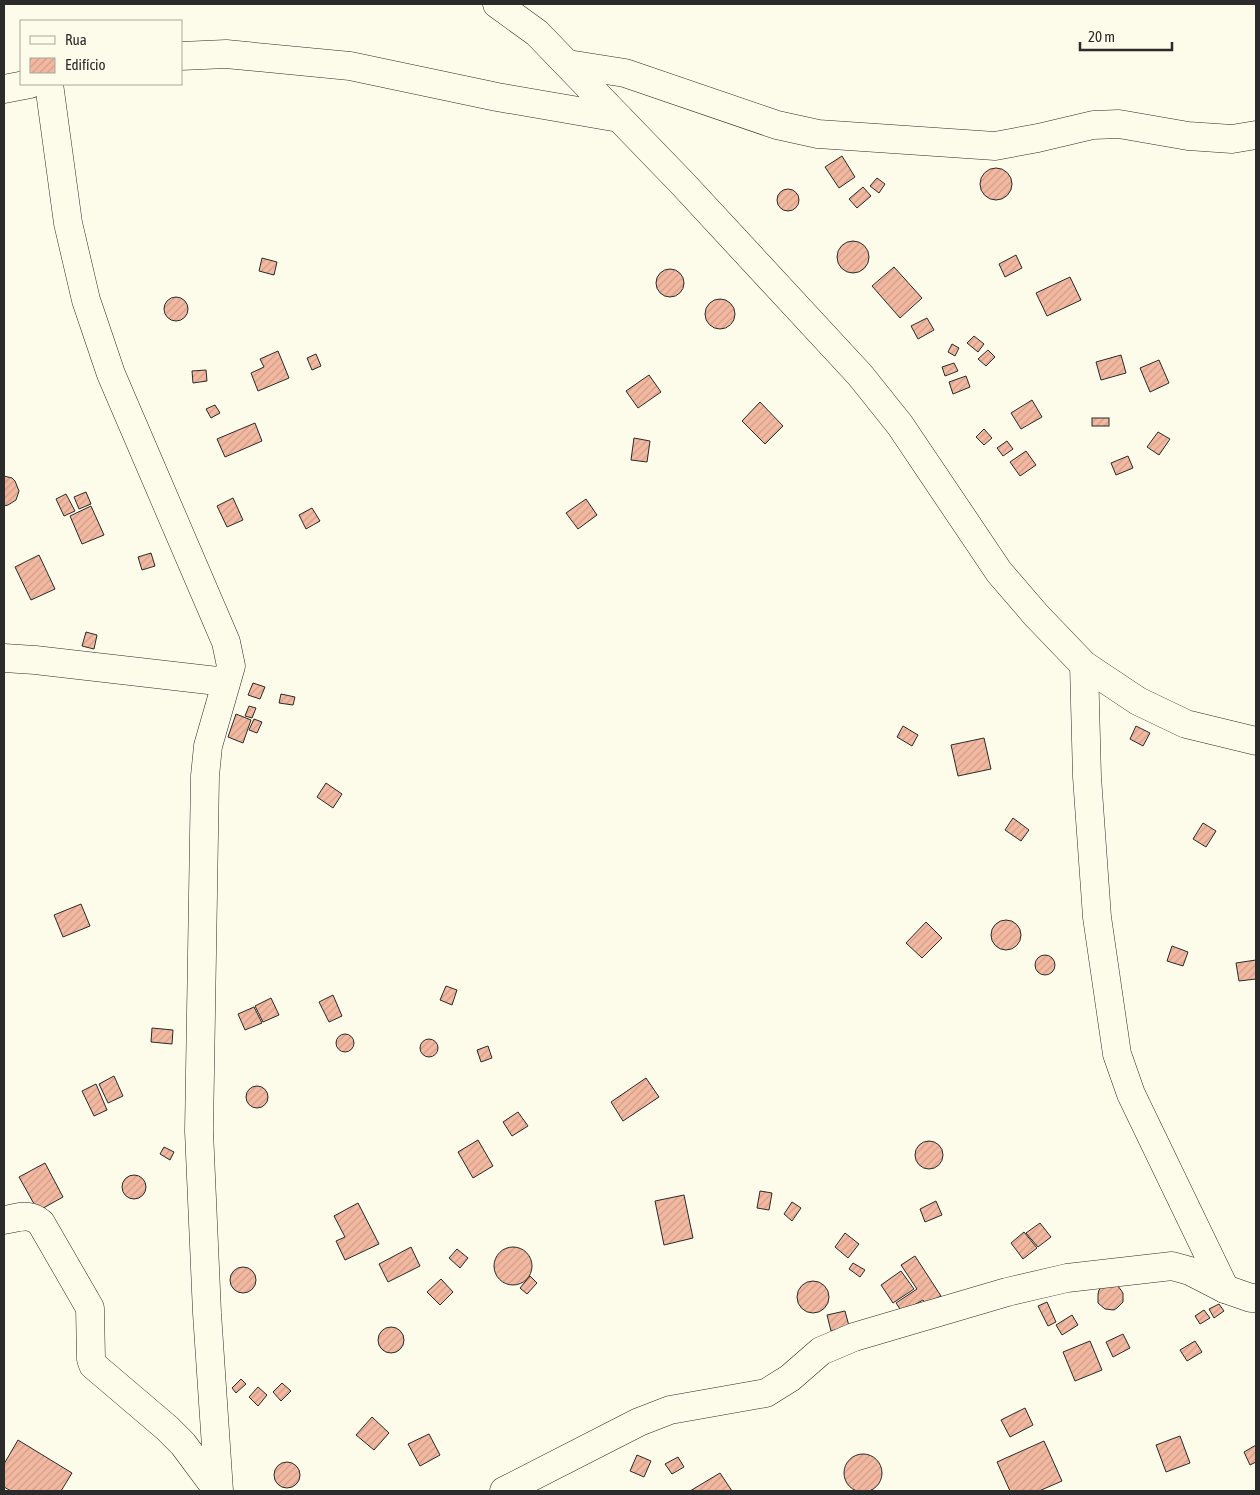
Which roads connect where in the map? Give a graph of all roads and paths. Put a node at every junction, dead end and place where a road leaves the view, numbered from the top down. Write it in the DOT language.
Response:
graph roads {
  1 [pos="497,4"];
  2 [pos="182,56"];
  3 [pos="568,64"];
  4 [pos="25,85"];
  5 [pos="49,85"];
  6 [pos="4,89"];
  7 [pos="619,118"];
  8 [pos="1256,135"];
  9 [pos="4,658"];
  10 [pos="1084,664"];
  11 [pos="226,682"];
  12 [pos="1256,742"];
  13 [pos="4,1220"];
  14 [pos="1225,1289"];
  15 [pos="1256,1298"];
  16 [pos="219,1491"];
  17 [pos="504,1491"];
  1 -- 3 [label="street"];
  2 -- 7 [label="street"];
  3 -- 7 [label="street"];
  3 -- 8 [label="street"];
  4 -- 6 [label="street"];
  5 -- 11 [label="street"];
  7 -- 10 [label="street"];
  9 -- 11 [label="street"];
  10 -- 12 [label="street"];
  10 -- 14 [label="street"];
  11 -- 16 [label="street"];
  13 -- 16 [label="street"];
  14 -- 15 [label="street"];
  14 -- 17 [label="street"];
}
